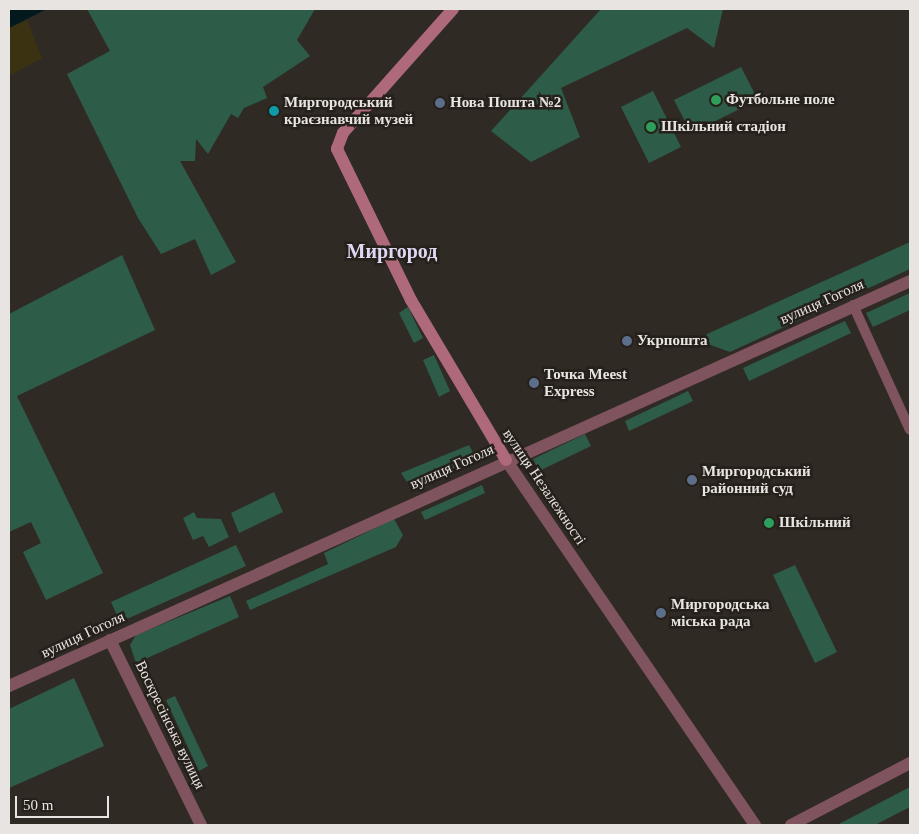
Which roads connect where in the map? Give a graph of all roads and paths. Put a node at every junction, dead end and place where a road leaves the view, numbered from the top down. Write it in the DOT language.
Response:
graph roads {
  1 [pos="453,9"];
  2 [pos="910,281"];
  3 [pos="853,305"];
  4 [pos="910,430"];
  5 [pos="506,460"];
  6 [pos="110,640"];
  7 [pos="9,686"];
  8 [pos="910,763"];
  9 [pos="201,825"];
  10 [pos="755,825"];
  11 [pos="791,825"];
  1 -- 5 [label="main road, вулиця Незалежності"];
  2 -- 3 [label="street, вулиця Гоголя"];
  3 -- 4 [label="street"];
  3 -- 5 [label="street, вулиця Гоголя"];
  5 -- 6 [label="street, вулиця Гоголя"];
  5 -- 10 [label="street, вулиця Незалежності"];
  6 -- 7 [label="street, вулиця Гоголя"];
  6 -- 9 [label="street, Воскресінська вулиця"];
  8 -- 11 [label="street"];
}
